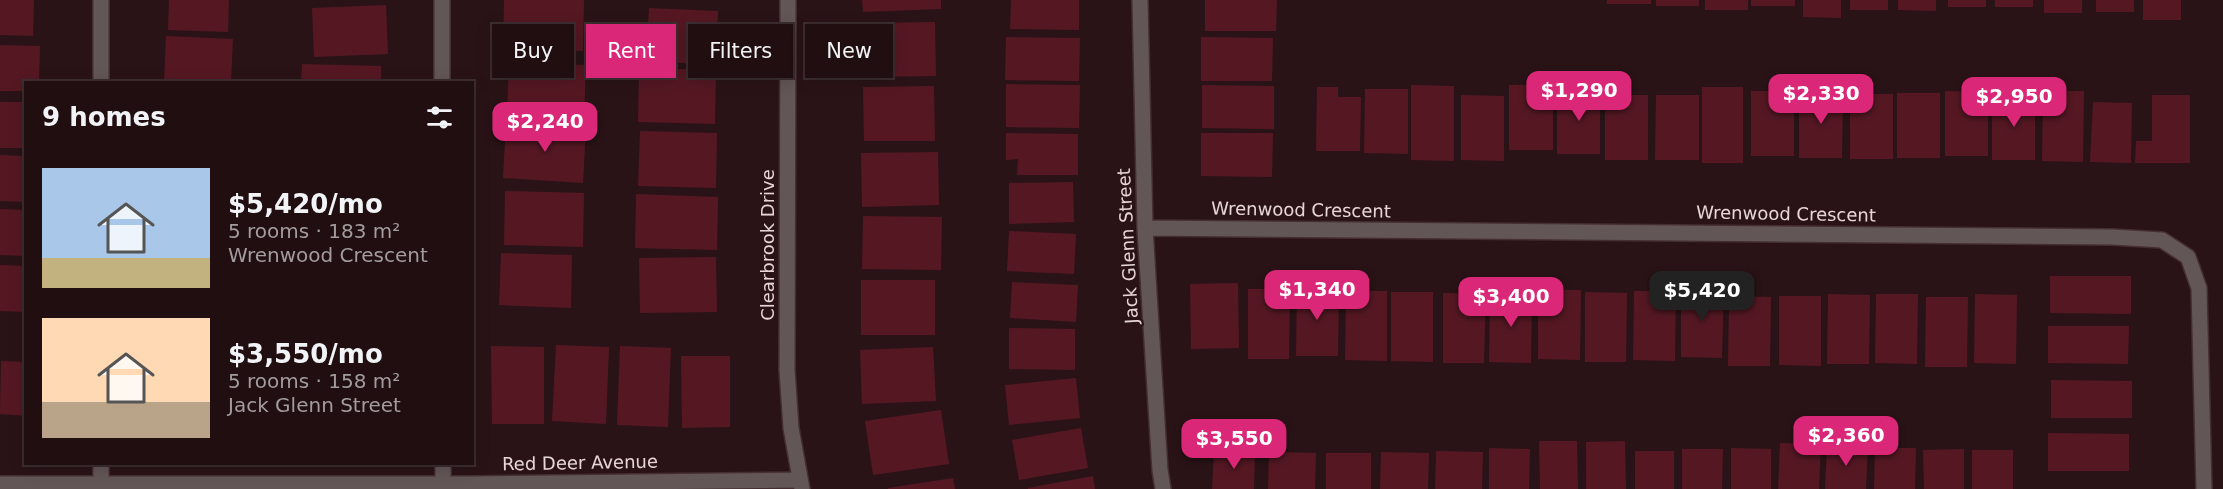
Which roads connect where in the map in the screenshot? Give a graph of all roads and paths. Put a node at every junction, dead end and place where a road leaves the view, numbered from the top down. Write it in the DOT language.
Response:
graph roads {
  1 [pos="101,0"];
  2 [pos="442,0"];
  3 [pos="788,0"];
  4 [pos="1140,0"];
  5 [pos="101,81"];
  6 [pos="442,81"];
  7 [pos="1145,228"];
  8 [pos="101,465"];
  9 [pos="442,465"];
  10 [pos="0,484"];
  11 [pos="101,484"];
  12 [pos="443,484"];
  13 [pos="801,484"];
  14 [pos="1163,489"];
  15 [pos="2204,489"];
  1 -- 5 [label="street"];
  2 -- 6 [label="street"];
  3 -- 13 [label="street, Clearbrook Drive"];
  4 -- 7 [label="street, Jack Glenn Street"];
  7 -- 14 [label="street, Jack Glenn Street"];
  7 -- 15 [label="street, Wrenwood Crescent"];
  8 -- 11 [label="street"];
  9 -- 12 [label="street"];
  10 -- 11 [label="street, Red Deer Avenue"];
  11 -- 12 [label="street, Red Deer Avenue"];
  12 -- 13 [label="street, Red Deer Avenue"];
}
